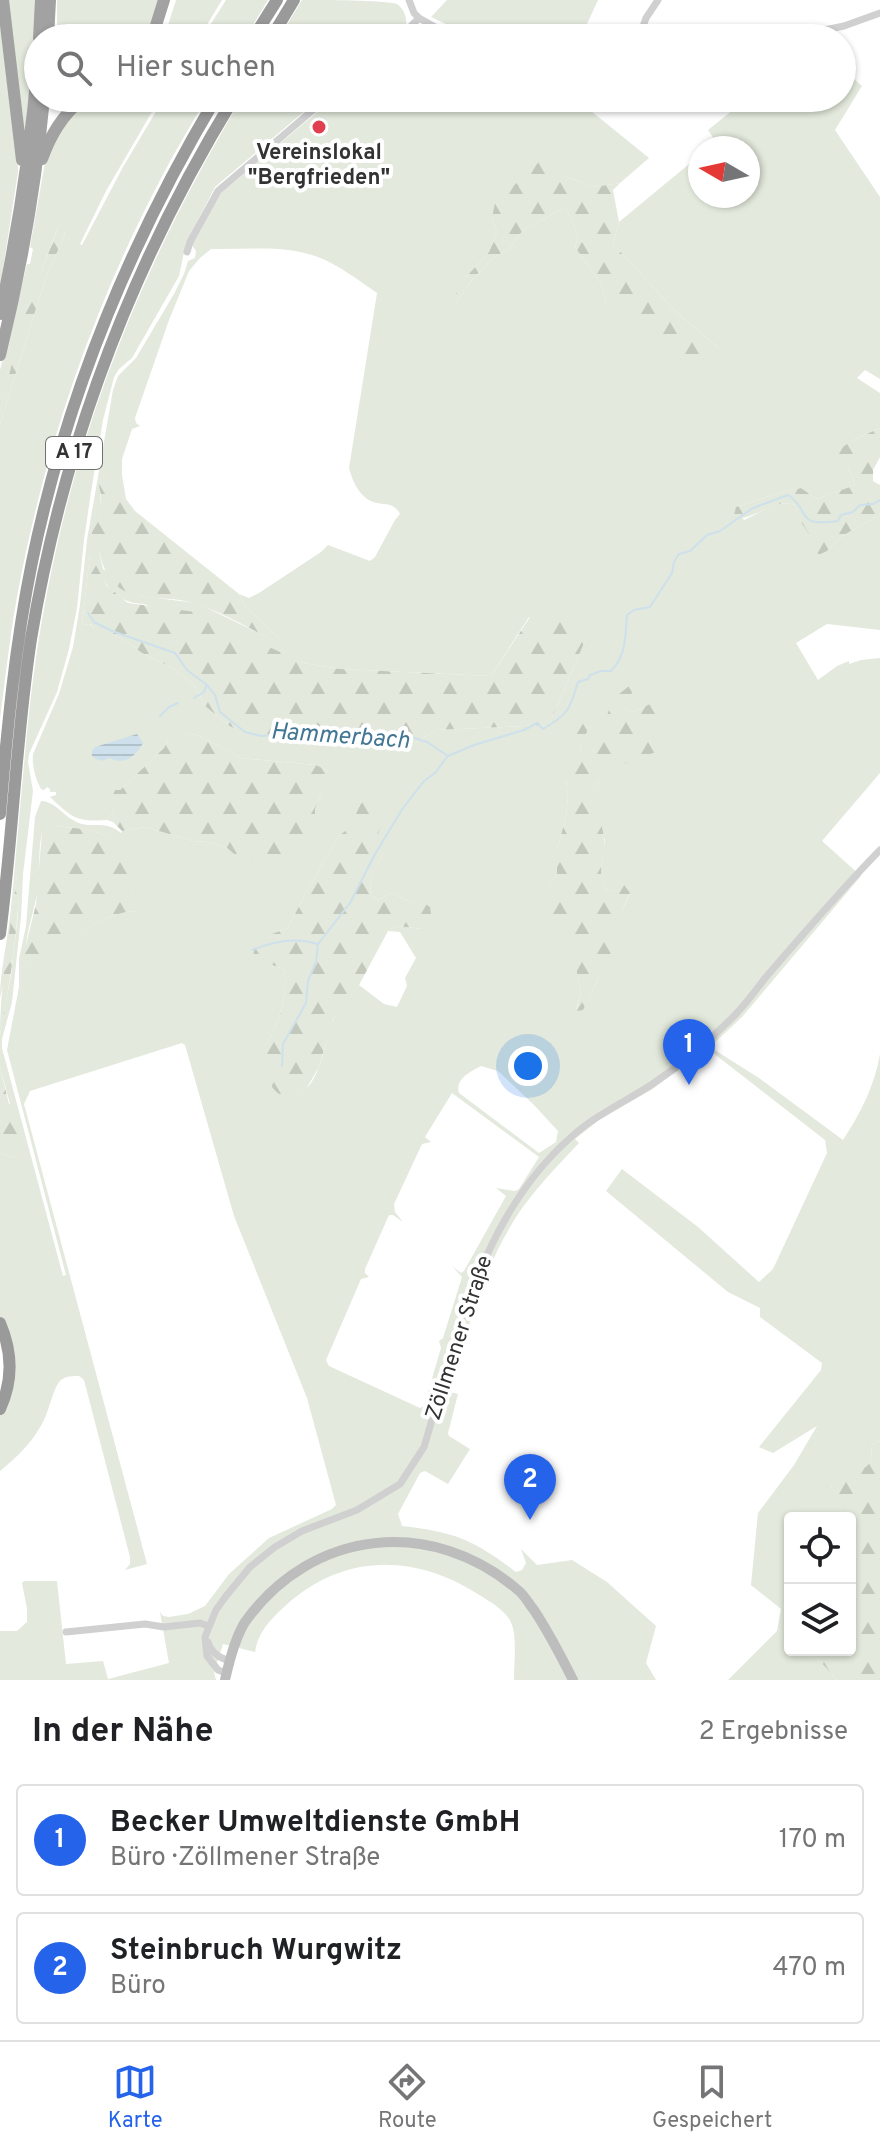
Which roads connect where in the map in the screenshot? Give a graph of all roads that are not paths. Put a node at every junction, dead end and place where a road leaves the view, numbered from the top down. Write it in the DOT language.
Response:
graph roads {
  1 [pos="3,0"];
  2 [pos="164,0"];
  3 [pos="172,0"];
  4 [pos="277,0"];
  5 [pos="294,0"];
  6 [pos="409,0"];
  7 [pos="658,0"];
  8 [pos="47,3"];
  9 [pos="880,13"];
  10 [pos="419,18"];
  11 [pos="42,24"];
  12 [pos="48,24"];
  13 [pos="53,24"];
  14 [pos="156,24"];
  15 [pos="164,24"];
  16 [pos="262,24"];
  17 [pos="279,24"];
  18 [pos="413,24"];
  19 [pos="430,24"];
  20 [pos="644,24"];
  21 [pos="850,24"];
  22 [pos="34,112"];
  23 [pos="42,112"];
  24 [pos="68,112"];
  25 [pos="208,112"];
  26 [pos="226,112"];
  27 [pos="311,112"];
  28 [pos="29,184"];
  29 [pos="187,252"];
  30 [pos="0,314"];
  31 [pos="0,355"];
  32 [pos="0,814"];
  33 [pos="880,850"];
  34 [pos="0,934"];
  35 [pos="0,1323"];
  36 [pos="0,1347"];
  37 [pos="0,1386"];
  38 [pos="0,1409"];
  39 [pos="207,1629"];
  40 [pos="66,1632"];
  41 [pos="230,1661"];
  42 [pos="226,1677"];
  43 [pos="573,1680"];
  1 -- 28 [label="highway"];
  2 -- 14 [label="highway"];
  3 -- 15 [label="highway"];
  4 -- 16 [label="highway"];
  5 -- 17 [label="highway"];
  6 -- 10 [label="street"];
  7 -- 20 [label="street"];
  8 -- 11 [label="highway"];
  8 -- 12 [label="highway"];
  8 -- 13 [label="highway"];
  9 -- 21 [label="street"];
  10 -- 18 [label="street"];
  10 -- 19 [label="street"];
  22 -- 28 [label="highway"];
  23 -- 28 [label="highway"];
  24 -- 28 [label="highway"];
  25 -- 32 [label="highway, A 17"];
  26 -- 34 [label="highway, A 17"];
  27 -- 29 [label="street"];
  28 -- 30 [label="highway"];
  28 -- 31 [label="highway"];
  33 -- 39 [label="street, Zöllmener Straße"];
  35 -- 38 [label="highway"];
  36 -- 37 [label="highway"];
  39 -- 40 [label="street"];
  39 -- 41 [label="street"];
  39 -- 42 [label="street"];
  41 -- 42 [label="main road"];
  41 -- 43 [label="main road"];
}
